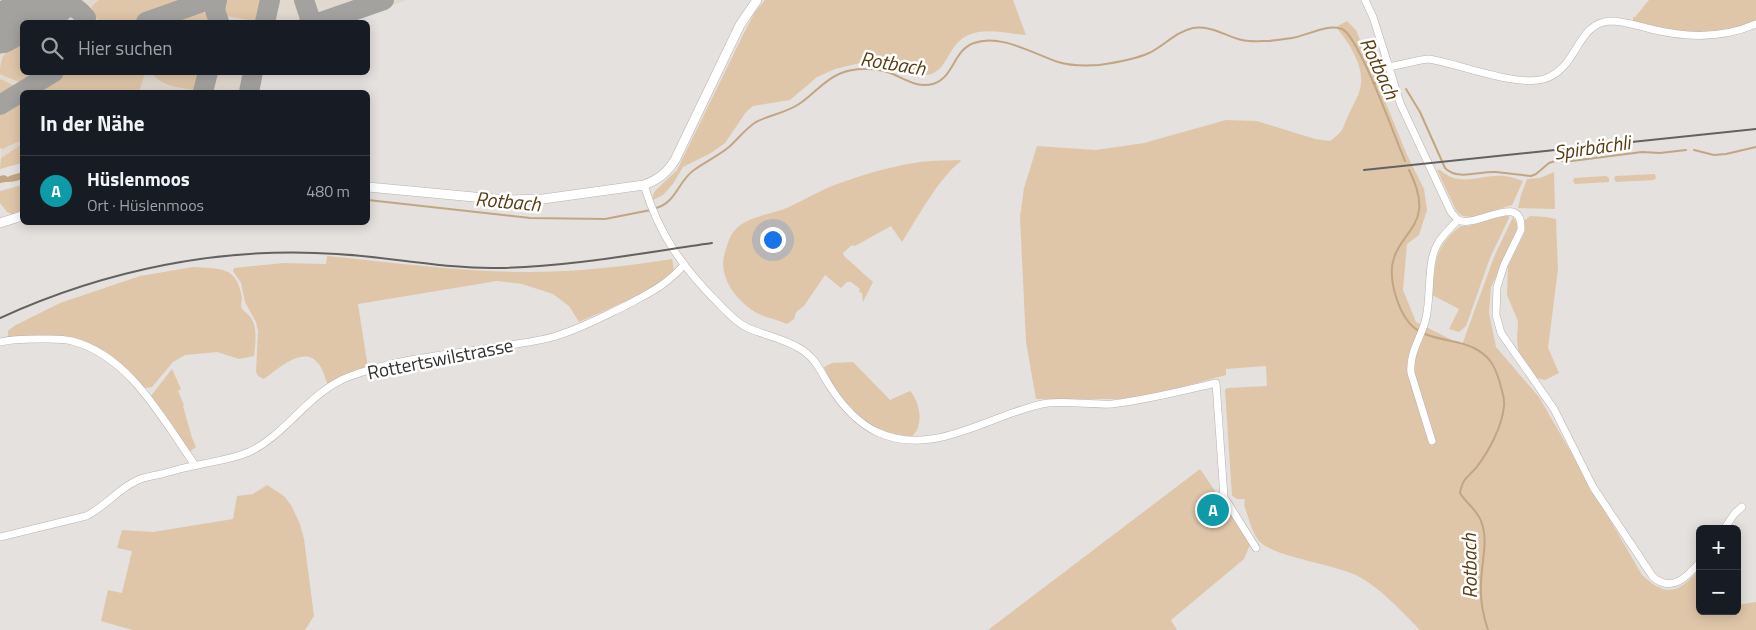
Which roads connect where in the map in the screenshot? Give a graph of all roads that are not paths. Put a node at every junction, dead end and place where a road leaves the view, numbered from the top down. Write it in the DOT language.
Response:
graph roads {
  1 [pos="757,0"];
  2 [pos="1365,0"];
  3 [pos="1756,24"];
  4 [pos="1389,67"];
  5 [pos="644,185"];
  6 [pos="370,188"];
  7 [pos="20,217"];
  8 [pos="1458,220"];
  9 [pos="0,223"];
  10 [pos="683,266"];
  11 [pos="0,342"];
  12 [pos="1432,441"];
  13 [pos="195,465"];
  14 [pos="1742,507"];
  15 [pos="1727,525"];
  16 [pos="0,537"];
  17 [pos="1256,548"];
  18 [pos="1696,566"];
  1 -- 5 [label="main road"];
  2 -- 4 [label="street"];
  3 -- 4 [label="street"];
  4 -- 8 [label="street"];
  5 -- 6 [label="main road"];
  5 -- 10 [label="street"];
  7 -- 9 [label="main road"];
  8 -- 12 [label="street"];
  8 -- 18 [label="street"];
  10 -- 13 [label="street, Rottertswilstrasse"];
  10 -- 17 [label="street"];
  11 -- 13 [label="street"];
  13 -- 16 [label="street, Rottertswilstrasse"];
  14 -- 15 [label="street"];
}
